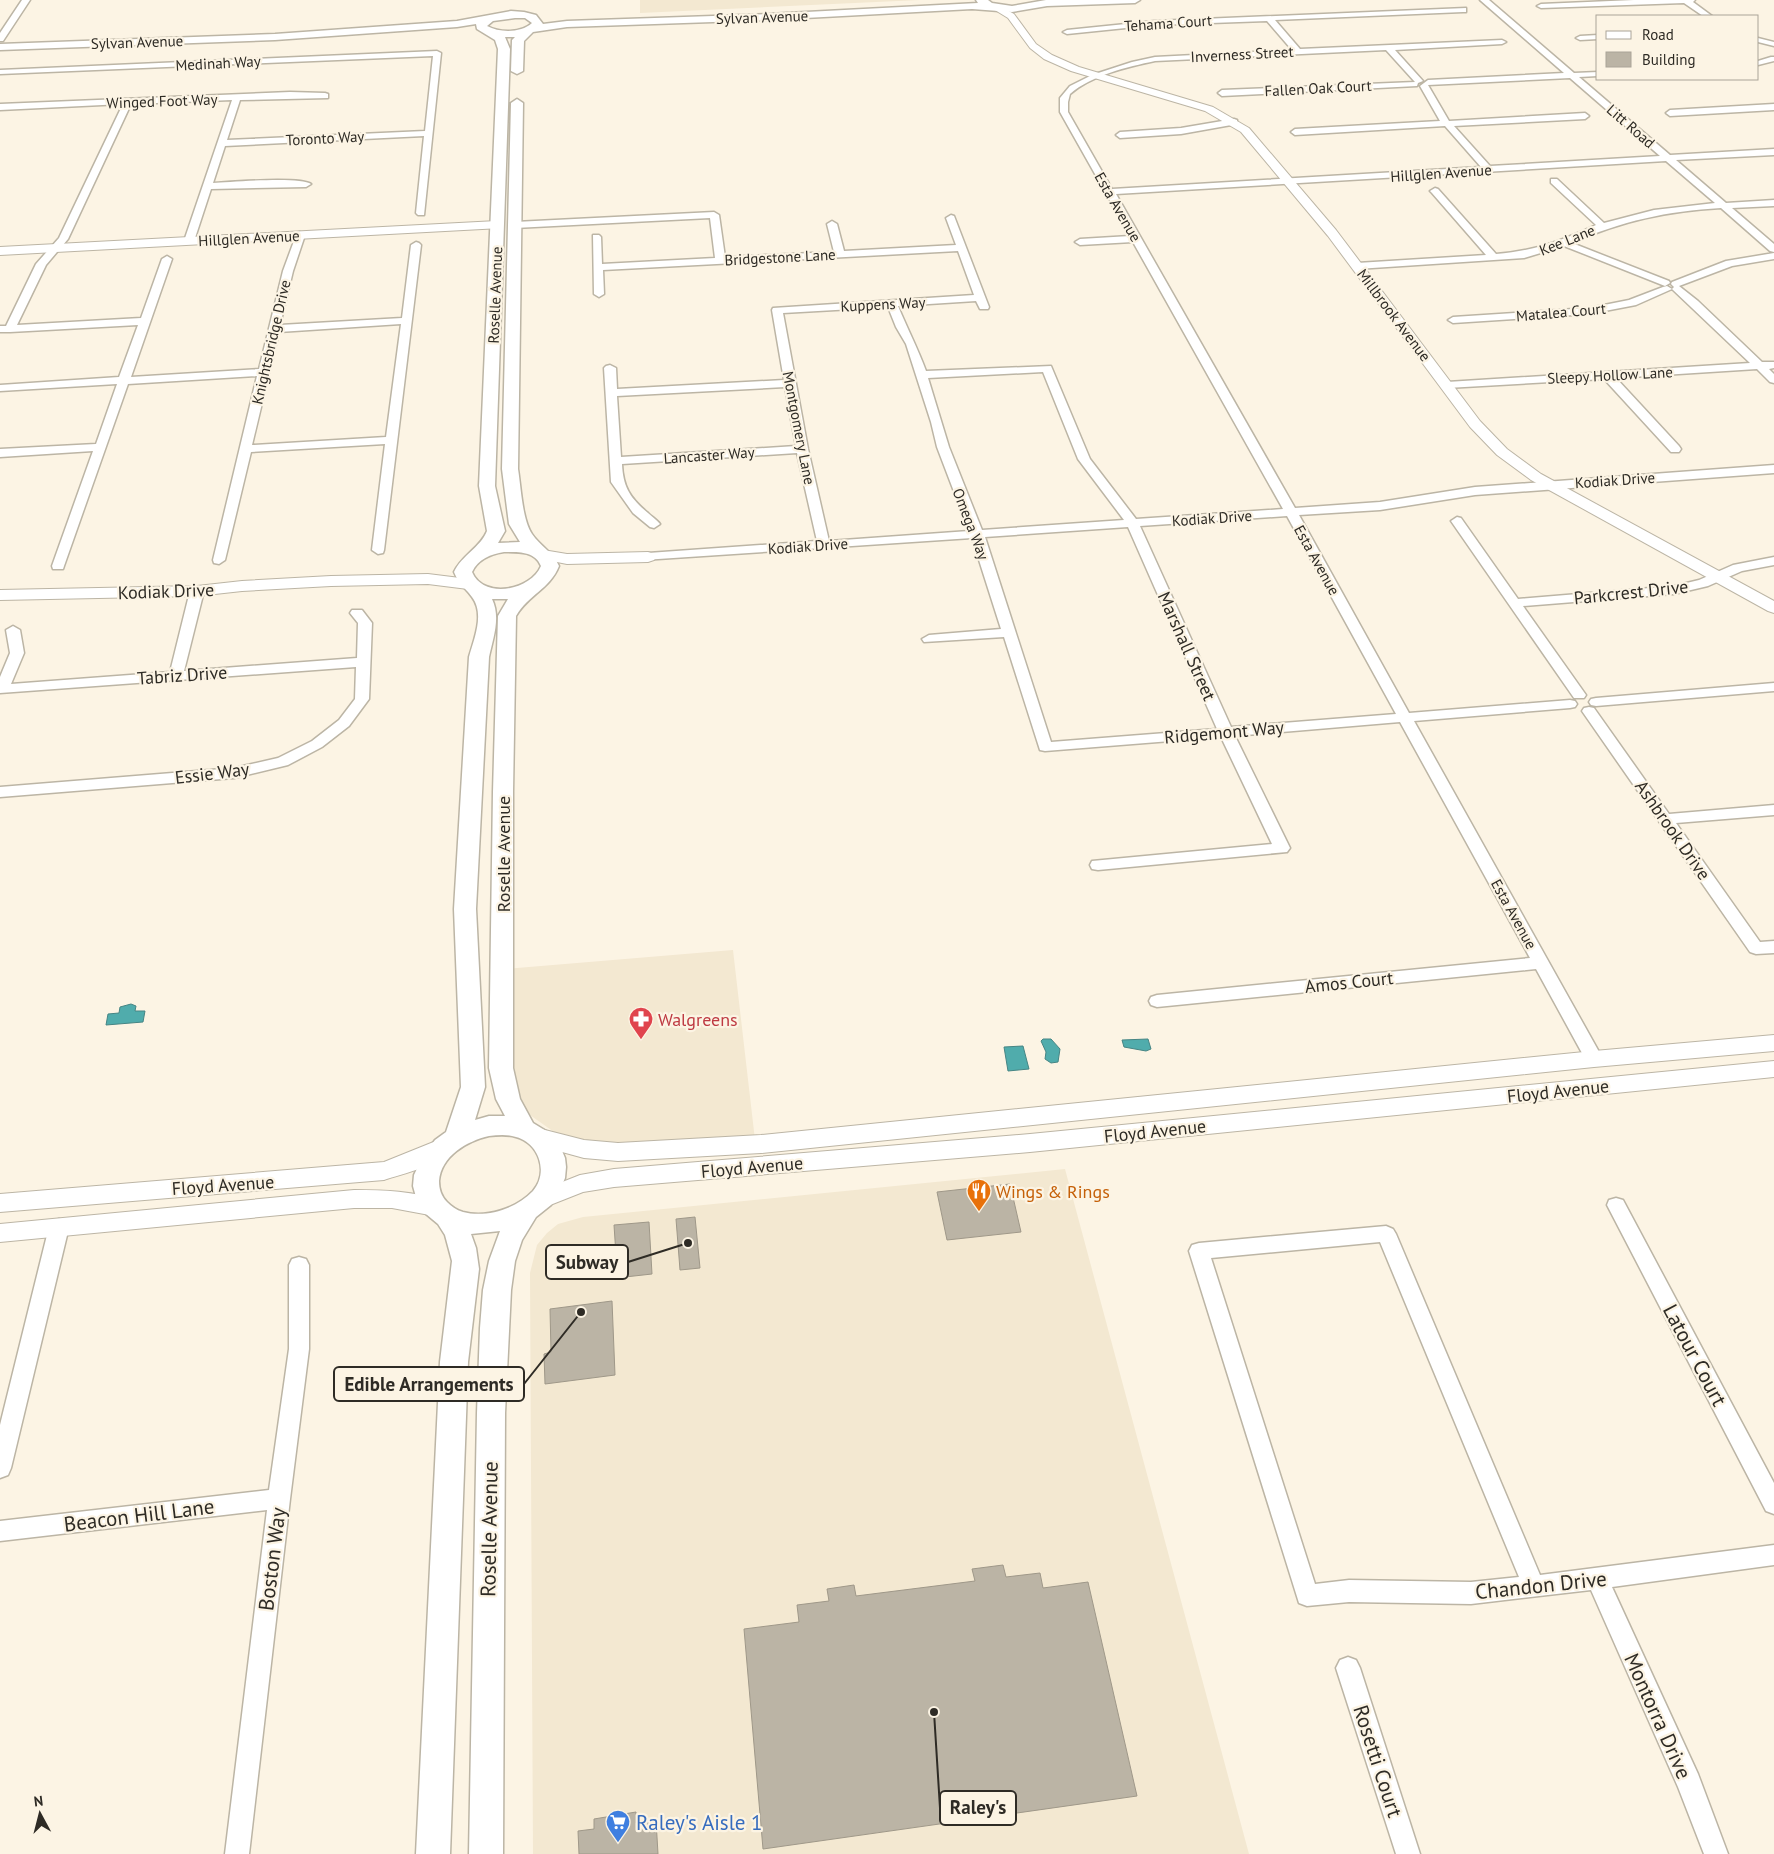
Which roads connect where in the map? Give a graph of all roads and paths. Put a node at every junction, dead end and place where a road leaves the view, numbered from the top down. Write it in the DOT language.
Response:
graph roads {
  1 [pos="26,0"];
  2 [pos="968,0"];
  3 [pos="982,0"];
  4 [pos="1135,0"];
  5 [pos="1685,0"];
  6 [pos="1691,0"];
  7 [pos="1487,1"];
  8 [pos="506,4"];
  9 [pos="520,4"];
  10 [pos="1031,4"];
  11 [pos="1541,6"];
  12 [pos="996,8"];
  13 [pos="1463,10"];
  14 [pos="1707,15"];
  15 [pos="1269,18"];
  16 [pos="531,23"];
  17 [pos="489,24"];
  18 [pos="1021,28"];
  19 [pos="1067,32"];
  20 [pos="0,38"];
  21 [pos="1580,38"];
  22 [pos="1596,38"];
  23 [pos="1759,40"];
  24 [pos="1502,42"];
  25 [pos="1774,44"];
  26 [pos="0,47"];
  27 [pos="1388,47"];
  28 [pos="1298,51"];
  29 [pos="1774,59"];
  30 [pos="1759,63"];
  31 [pos="0,72"];
  32 [pos="1596,75"];
  33 [pos="1099,76"];
  34 [pos="1574,76"];
  35 [pos="1421,83"];
  36 [pos="1222,93"];
  37 [pos="325,96"];
  38 [pos="237,97"];
  39 [pos="128,102"];
  40 [pos="0,107"];
  41 [pos="1774,107"];
  42 [pos="1670,112"];
  43 [pos="1585,116"];
  44 [pos="1234,122"];
  45 [pos="1447,125"];
  46 [pos="1295,132"];
  47 [pos="428,133"];
  48 [pos="1120,135"];
  49 [pos="222,143"];
  50 [pos="1774,152"];
  51 [pos="1666,157"];
  52 [pos="1489,170"];
  53 [pos="1554,181"];
  54 [pos="1289,183"];
  55 [pos="306,184"];
  56 [pos="208,186"];
  57 [pos="1435,190"];
  58 [pos="1109,192"];
  59 [pos="1774,203"];
  60 [pos="1723,205"];
  61 [pos="421,213"];
  62 [pos="951,218"];
  63 [pos="832,224"];
  64 [pos="497,225"];
  65 [pos="515,225"];
  66 [pos="1602,226"];
  67 [pos="300,235"];
  68 [pos="596,237"];
  69 [pos="1136,239"];
  70 [pos="189,241"];
  71 [pos="1080,242"];
  72 [pos="1564,243"];
  73 [pos="416,245"];
  74 [pos="53,248"];
  75 [pos="962,248"];
  76 [pos="1774,249"];
  77 [pos="0,251"];
  78 [pos="840,254"];
  79 [pos="1774,256"];
  80 [pos="1494,258"];
  81 [pos="167,259"];
  82 [pos="720,260"];
  83 [pos="514,265"];
  84 [pos="1357,266"];
  85 [pos="598,267"];
  86 [pos="1671,286"];
  87 [pos="599,294"];
  88 [pos="892,303"];
  89 [pos="777,310"];
  90 [pos="1453,320"];
  91 [pos="145,321"];
  92 [pos="406,321"];
  93 [pos="5,329"];
  94 [pos="274,329"];
  95 [pos="1774,365"];
  96 [pos="1760,366"];
  97 [pos="610,368"];
  98 [pos="263,372"];
  99 [pos="922,375"];
  100 [pos="1608,376"];
  101 [pos="1774,380"];
  102 [pos="124,381"];
  103 [pos="790,382"];
  104 [pos="1447,385"];
  105 [pos="0,388"];
  106 [pos="612,394"];
  107 [pos="392,440"];
  108 [pos="100,447"];
  109 [pos="245,449"];
  110 [pos="802,449"];
  111 [pos="1675,450"];
  112 [pos="0,454"];
  113 [pos="617,461"];
  114 [pos="1774,469"];
  115 [pos="1552,485"];
  116 [pos="1291,512"];
  117 [pos="1457,521"];
  118 [pos="654,524"];
  119 [pos="1132,524"];
  120 [pos="977,535"];
  121 [pos="824,545"];
  122 [pos="378,550"];
  123 [pos="541,553"];
  124 [pos="648,557"];
  125 [pos="472,559"];
  126 [pos="219,560"];
  127 [pos="1774,561"];
  128 [pos="58,566"];
  129 [pos="1716,577"];
  130 [pos="331,581"];
  131 [pos="541,581"];
  132 [pos="471,586"];
  133 [pos="197,591"];
  134 [pos="0,595"];
  135 [pos="1515,603"];
  136 [pos="1774,608"];
  137 [pos="357,613"];
  138 [pos="13,630"];
  139 [pos="1008,633"];
  140 [pos="929,639"];
  141 [pos="364,662"];
  142 [pos="176,676"];
  143 [pos="1774,687"];
  144 [pos="1,689"];
  145 [pos="1574,700"];
  146 [pos="1593,707"];
  147 [pos="1404,718"];
  148 [pos="1226,732"];
  149 [pos="1045,748"];
  150 [pos="0,792"];
  151 [pos="1774,810"];
  152 [pos="1665,819"];
  153 [pos="1098,865"];
  154 [pos="1774,947"];
  155 [pos="1541,963"];
  156 [pos="1157,1001"];
  157 [pos="1774,1043"];
  158 [pos="1594,1059"];
  159 [pos="1774,1069"];
  160 [pos="1198,1100"];
  161 [pos="894,1130"];
  162 [pos="532,1134"];
  163 [pos="449,1143"];
  164 [pos="1030,1143"];
  165 [pos="764,1166"];
  166 [pos="0,1203"];
  167 [pos="533,1205"];
  168 [pos="1616,1205"];
  169 [pos="441,1211"];
  170 [pos="59,1227"];
  171 [pos="0,1233"];
  172 [pos="299,1264"];
  173 [pos="4,1436"];
  174 [pos="0,1468"];
  175 [pos="279,1498"];
  176 [pos="1774,1504"];
  177 [pos="0,1531"];
  178 [pos="1774,1555"];
  179 [pos="1597,1579"];
  180 [pos="1534,1586"];
  181 [pos="1348,1668"];
  182 [pos="237,1854"];
  183 [pos="433,1854"];
  184 [pos="486,1854"];
  185 [pos="1408,1854"];
  186 [pos="1716,1854"];
  1 -- 20 [label="street"];
  2 -- 16 [label="main road, Sylvan Avenue"];
  3 -- 12 [label="main road"];
  4 -- 10 [label="main road"];
  5 -- 6 [label="street"];
  5 -- 11 [label="street"];
  5 -- 14 [label="street"];
  7 -- 34 [label="street, Litt Road"];
  8 -- 17 [label="main road"];
  9 -- 16 [label="main road"];
  10 -- 12 [label="main road, Sylvan Avenue"];
  10 -- 18 [label="street"];
  12 -- 16 [label="main road, Sylvan Avenue"];
  12 -- 18 [label="street, Millbrook Avenue"];
  13 -- 15 [label="street, Tehama Court"];
  15 -- 19 [label="street, Tehama Court"];
  15 -- 28 [label="street"];
  16 -- 17 [label="main road"];
  16 -- 17 [label="main road"];
  16 -- 65 [label="main road, Roselle Avenue"];
  17 -- 26 [label="main road, Sylvan Avenue"];
  17 -- 64 [label="main road, Roselle Avenue"];
  18 -- 33 [label="street, Millbrook Avenue"];
  21 -- 22 [label="street"];
  23 -- 25 [label="street"];
  24 -- 27 [label="street, Inverness Street"];
  27 -- 28 [label="street, Inverness Street"];
  27 -- 35 [label="street"];
  28 -- 33 [label="street, Inverness Street"];
  29 -- 30 [label="street"];
  31 -- 47 [label="street, Medinah Way"];
  32 -- 34 [label="street, Fallen Oak Court"];
  33 -- 44 [label="street, Millbrook Avenue"];
  33 -- 58 [label="street, Esta Avenue"];
  34 -- 35 [label="street, Fallen Oak Court"];
  34 -- 51 [label="street, Litt Road"];
  35 -- 36 [label="street, Fallen Oak Court"];
  35 -- 45 [label="street"];
  37 -- 38 [label="street, Winged Foot Way"];
  38 -- 39 [label="street, Winged Foot Way"];
  38 -- 49 [label="street"];
  39 -- 40 [label="street, Winged Foot Way"];
  39 -- 74 [label="street"];
  41 -- 42 [label="street"];
  43 -- 45 [label="street"];
  44 -- 48 [label="street"];
  44 -- 54 [label="street, Millbrook Avenue"];
  45 -- 46 [label="street"];
  45 -- 52 [label="street"];
  47 -- 49 [label="street, Toronto Way"];
  47 -- 61 [label="street"];
  49 -- 56 [label="street"];
  50 -- 51 [label="street, Hillglen Avenue"];
  51 -- 52 [label="street, Hillglen Avenue"];
  51 -- 60 [label="street, Litt Road"];
  52 -- 54 [label="street, Hillglen Avenue"];
  53 -- 66 [label="street"];
  54 -- 58 [label="street, Hillglen Avenue"];
  54 -- 84 [label="street, Millbrook Avenue"];
  55 -- 56 [label="street"];
  56 -- 70 [label="street"];
  57 -- 80 [label="street"];
  58 -- 69 [label="street, Esta Avenue"];
  59 -- 60 [label="street, Kee Lane"];
  60 -- 66 [label="street, Kee Lane"];
  60 -- 76 [label="street, Litt Road"];
  62 -- 75 [label="street"];
  63 -- 78 [label="street"];
  64 -- 67 [label="street, Hillglen Avenue"];
  64 -- 83 [label="main road"];
  64 -- 125 [label="main road, Roselle Avenue"];
  65 -- 82 [label="street"];
  65 -- 83 [label="main road, Roselle Avenue"];
  66 -- 72 [label="street, Kee Lane"];
  67 -- 70 [label="street, Hillglen Avenue"];
  67 -- 94 [label="street, Knightsbridge Drive"];
  68 -- 85 [label="street"];
  69 -- 71 [label="street"];
  69 -- 116 [label="street, Esta Avenue"];
  70 -- 74 [label="street, Hillglen Avenue"];
  72 -- 80 [label="street, Kee Lane"];
  72 -- 86 [label="street"];
  73 -- 92 [label="street"];
  74 -- 77 [label="street, Hillglen Avenue"];
  74 -- 93 [label="street"];
  75 -- 78 [label="street, Bridgestone Lane"];
  75 -- 88 [label="street, Kuppens Way"];
  78 -- 82 [label="street, Bridgestone Lane"];
  79 -- 86 [label="street"];
  80 -- 84 [label="street, Kee Lane"];
  81 -- 91 [label="street"];
  82 -- 85 [label="street, Bridgestone Lane"];
  83 -- 123 [label="main road, Roselle Avenue"];
  84 -- 104 [label="street, Millbrook Avenue"];
  85 -- 87 [label="street"];
  86 -- 90 [label="street, Matalea Court"];
  86 -- 96 [label="street"];
  88 -- 89 [label="street, Kuppens Way"];
  88 -- 99 [label="street, Omega Way"];
  89 -- 103 [label="street, Montgomery Lane"];
  91 -- 93 [label="street"];
  91 -- 102 [label="street"];
  92 -- 94 [label="street"];
  92 -- 107 [label="street"];
  94 -- 98 [label="street, Knightsbridge Drive"];
  95 -- 96 [label="street, Sleepy Hollow Lane"];
  96 -- 100 [label="street, Sleepy Hollow Lane"];
  96 -- 101 [label="street"];
  97 -- 106 [label="street"];
  98 -- 102 [label="street"];
  98 -- 109 [label="street, Knightsbridge Drive"];
  99 -- 119 [label="street, Marshall Street"];
  99 -- 120 [label="street, Omega Way"];
  100 -- 104 [label="street, Sleepy Hollow Lane"];
  100 -- 111 [label="street"];
  102 -- 105 [label="street"];
  102 -- 108 [label="street"];
  103 -- 106 [label="street"];
  103 -- 110 [label="street, Montgomery Lane"];
  104 -- 115 [label="street, Millbrook Avenue"];
  106 -- 113 [label="street"];
  107 -- 109 [label="street"];
  107 -- 122 [label="street"];
  108 -- 112 [label="street"];
  108 -- 128 [label="street"];
  109 -- 126 [label="street, Knightsbridge Drive"];
  110 -- 113 [label="street, Lancaster Way"];
  110 -- 121 [label="street, Montgomery Lane"];
  113 -- 118 [label="street"];
  114 -- 115 [label="street, Kodiak Drive"];
  115 -- 116 [label="street, Kodiak Drive"];
  115 -- 129 [label="street, Millbrook Avenue"];
  116 -- 119 [label="street, Kodiak Drive"];
  116 -- 147 [label="street, Esta Avenue"];
  117 -- 135 [label="street"];
  119 -- 120 [label="street, Kodiak Drive"];
  119 -- 148 [label="street, Marshall Street"];
  120 -- 121 [label="street, Kodiak Drive"];
  120 -- 139 [label="street, Omega Way"];
  121 -- 124 [label="street, Kodiak Drive"];
  123 -- 124 [label="street, Kodiak Drive"];
  123 -- 125 [label="main road"];
  123 -- 131 [label="main road"];
  124 -- 131 [label="street, Kodiak Drive"];
  125 -- 130 [label="street, Kodiak Drive"];
  125 -- 132 [label="main road"];
  127 -- 129 [label="street, Parkcrest Drive"];
  129 -- 135 [label="street, Parkcrest Drive"];
  129 -- 136 [label="street, Millbrook Avenue"];
  130 -- 132 [label="street, Kodiak Drive"];
  130 -- 133 [label="street, Kodiak Drive"];
  131 -- 132 [label="main road"];
  131 -- 162 [label="main road, Roselle Avenue"];
  132 -- 163 [label="main road, Roselle Avenue"];
  133 -- 134 [label="street, Kodiak Drive"];
  133 -- 142 [label="street"];
  135 -- 145 [label="street"];
  137 -- 141 [label="street, Essie Way"];
  138 -- 144 [label="street"];
  139 -- 140 [label="street"];
  139 -- 149 [label="street, Omega Way"];
  141 -- 142 [label="street, Tabriz Drive"];
  141 -- 150 [label="street, Essie Way"];
  142 -- 144 [label="street, Tabriz Drive"];
  143 -- 146 [label="street"];
  145 -- 146 [label="street"];
  145 -- 147 [label="street, Ridgemont Way"];
  146 -- 152 [label="street, Ashbrook Drive"];
  147 -- 148 [label="street, Ridgemont Way"];
  147 -- 155 [label="street, Esta Avenue"];
  148 -- 149 [label="street, Ridgemont Way"];
  148 -- 153 [label="street, Marshall Street"];
  151 -- 152 [label="street"];
  152 -- 154 [label="street, Ashbrook Drive"];
  155 -- 156 [label="street, Amos Court"];
  155 -- 158 [label="street, Esta Avenue"];
  157 -- 158 [label="street, Floyd Avenue"];
  158 -- 160 [label="street, Floyd Avenue"];
  159 -- 164 [label="street, Floyd Avenue"];
  160 -- 161 [label="street, Floyd Avenue"];
  160 -- 164 [label="street"];
  161 -- 162 [label="street, Floyd Avenue"];
  161 -- 165 [label="street"];
  162 -- 163 [label="main road"];
  162 -- 167 [label="main road"];
  163 -- 166 [label="street, Floyd Avenue"];
  163 -- 169 [label="main road"];
  164 -- 165 [label="street, Floyd Avenue"];
  165 -- 167 [label="street, Floyd Avenue"];
  167 -- 169 [label="main road"];
  167 -- 184 [label="main road, Roselle Avenue"];
  168 -- 176 [label="street, Latour Court"];
  169 -- 170 [label="street, Floyd Avenue"];
  169 -- 183 [label="main road"];
  170 -- 171 [label="street, Floyd Avenue"];
  170 -- 173 [label="street"];
  172 -- 175 [label="street, Boston Way"];
  173 -- 174 [label="street"];
  175 -- 177 [label="street, Beacon Hill Lane"];
  175 -- 182 [label="street, Boston Way"];
  178 -- 179 [label="street, Chandon Drive"];
  179 -- 180 [label="street, Chandon Drive"];
  179 -- 186 [label="street, Montorra Drive"];
  180 -- 180 [label="street, Chandon Drive"];
  181 -- 185 [label="street, Rosetti Court"];
}
